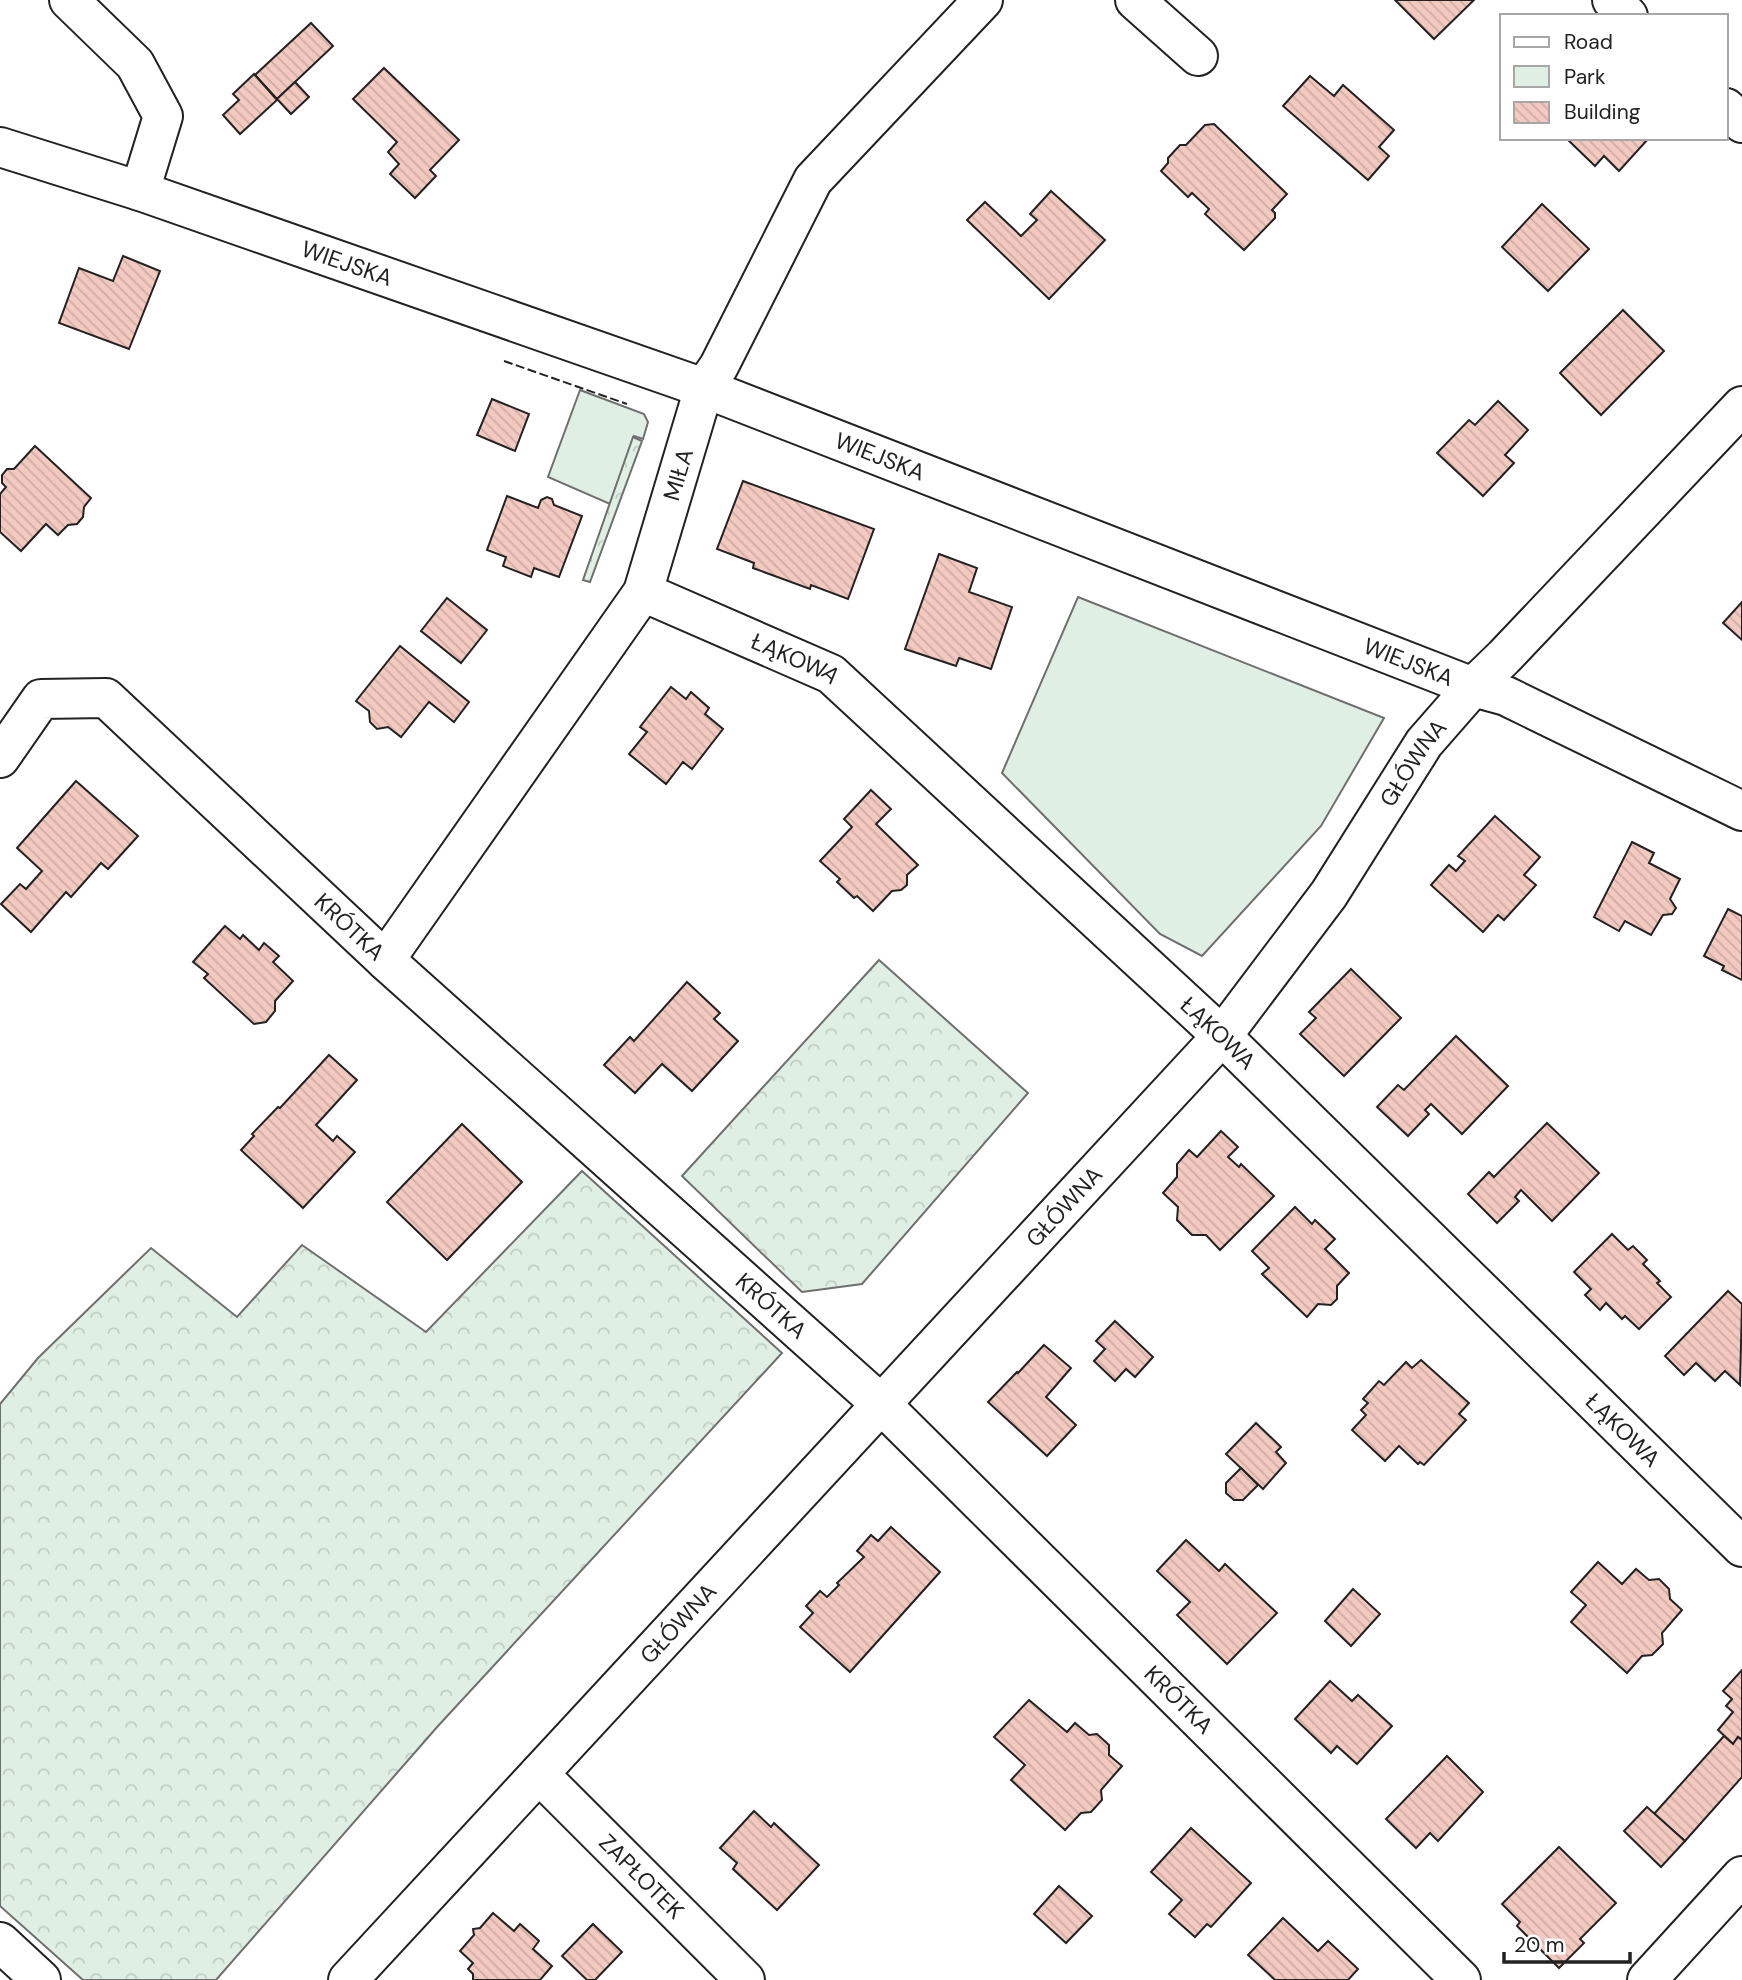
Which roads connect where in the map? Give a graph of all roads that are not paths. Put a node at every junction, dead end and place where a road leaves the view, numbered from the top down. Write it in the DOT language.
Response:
graph roads {
  1 [pos="69,0"];
  2 [pos="983,0"];
  3 [pos="1135,0"];
  4 [pos="1612,0"];
  5 [pos="1626,14"];
  6 [pos="1198,56"];
  7 [pos="1728,110"];
  8 [pos="1742,123"];
  9 [pos="0,146"];
  10 [pos="140,191"];
  11 [pos="704,388"];
  12 [pos="1742,406"];
  13 [pos="643,592"];
  14 [pos="1473,687"];
  15 [pos="0,758"];
  16 [pos="1742,811"];
  17 [pos="385,960"];
  18 [pos="1222,1036"];
  19 [pos="881,1404"];
  20 [pos="1742,1547"];
  21 [pos="539,1774"];
  22 [pos="1742,1876"];
  23 [pos="0,1942"];
  24 [pos="41,1980"];
  25 [pos="348,1980"];
  26 [pos="745,1980"];
  27 [pos="1461,1980"];
  28 [pos="1647,1980"];
  1 -- 10 [label="street"];
  2 -- 11 [label="street, MIŁA"];
  3 -- 6 [label="street"];
  4 -- 5 [label="street"];
  7 -- 8 [label="street"];
  9 -- 10 [label="street, WIEJSKA"];
  10 -- 11 [label="street, WIEJSKA"];
  11 -- 13 [label="street, MIŁA"];
  11 -- 14 [label="street, WIEJSKA"];
  12 -- 14 [label="street, GŁÓWNA"];
  13 -- 17 [label="street, MIŁA"];
  13 -- 18 [label="street, ŁĄKOWA"];
  14 -- 16 [label="street, WIEJSKA"];
  14 -- 18 [label="street, GŁÓWNA"];
  15 -- 17 [label="street, KRÓTKA"];
  17 -- 19 [label="street, KRÓTKA"];
  18 -- 19 [label="street, GŁÓWNA"];
  18 -- 20 [label="street, ŁĄKOWA"];
  19 -- 21 [label="street, GŁÓWNA"];
  19 -- 27 [label="street, KRÓTKA"];
  21 -- 25 [label="street, GŁÓWNA"];
  21 -- 26 [label="street, ZAPŁOTEK"];
  22 -- 28 [label="street"];
  23 -- 24 [label="street"];
}
